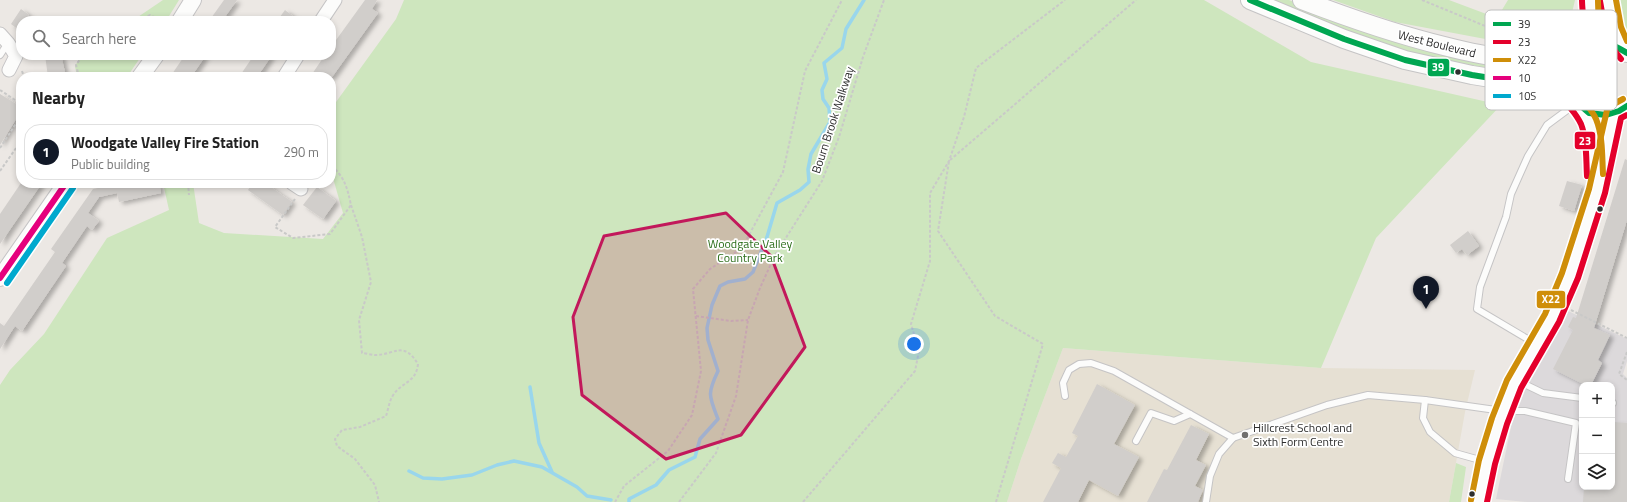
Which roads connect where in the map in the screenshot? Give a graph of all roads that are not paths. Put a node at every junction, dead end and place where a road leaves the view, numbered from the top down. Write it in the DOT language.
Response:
graph roads {
  1 [pos="194,0"];
  2 [pos="1250,0"];
  3 [pos="1302,0"];
  4 [pos="1590,0"];
  5 [pos="1608,0"];
  6 [pos="332,2"];
  7 [pos="1590,10"];
  8 [pos="1610,10"];
  9 [pos="183,16"];
  10 [pos="324,16"];
  11 [pos="1617,36"];
  12 [pos="4,38"];
  13 [pos="1625,51"];
  14 [pos="0,55"];
  15 [pos="1485,55"];
  16 [pos="152,60"];
  17 [pos="295,60"];
  18 [pos="9,70"];
  19 [pos="144,72"];
  20 [pos="287,72"];
  21 [pos="1485,77"];
  22 [pos="1568,110"];
  23 [pos="1581,110"];
  24 [pos="1588,110"];
  25 [pos="1621,110"];
  26 [pos="63,188"];
  27 [pos="1597,190"];
  28 [pos="0,278"];
  29 [pos="1536,344"];
  30 [pos="1516,380"];
  31 [pos="1065,396"];
  32 [pos="1579,398"];
  33 [pos="1425,400"];
  34 [pos="1503,411"];
  35 [pos="1190,414"];
  36 [pos="1233,438"];
  37 [pos="1136,441"];
  38 [pos="1487,462"];
  39 [pos="1568,479"];
  40 [pos="1206,502"];
  41 [pos="1479,502"];
  1 -- 9 [label="street"];
  2 -- 21 [label="main road, West Boulevard"];
  3 -- 15 [label="main road, West Boulevard"];
  4 -- 7 [label="street"];
  5 -- 8 [label="street"];
  6 -- 10 [label="street"];
  11 -- 13 [label="street"];
  12 -- 14 [label="lane"];
  12 -- 18 [label="street"];
  16 -- 19 [label="street"];
  17 -- 20 [label="street"];
  22 -- 29 [label="lane"];
  23 -- 27 [label="street"];
  24 -- 25 [label="main road, West Boulevard"];
  25 -- 27 [label="street"];
  26 -- 28 [label="street"];
  27 -- 29 [label="street"];
  29 -- 30 [label="street"];
  30 -- 32 [label="lane"];
  30 -- 34 [label="street"];
  31 -- 35 [label="lane"];
  33 -- 34 [label="lane"];
  33 -- 36 [label="lane"];
  33 -- 38 [label="lane"];
  34 -- 38 [label="street"];
  34 -- 39 [label="lane"];
  35 -- 36 [label="lane"];
  35 -- 37 [label="lane"];
  36 -- 40 [label="lane"];
  38 -- 41 [label="street"];
}
